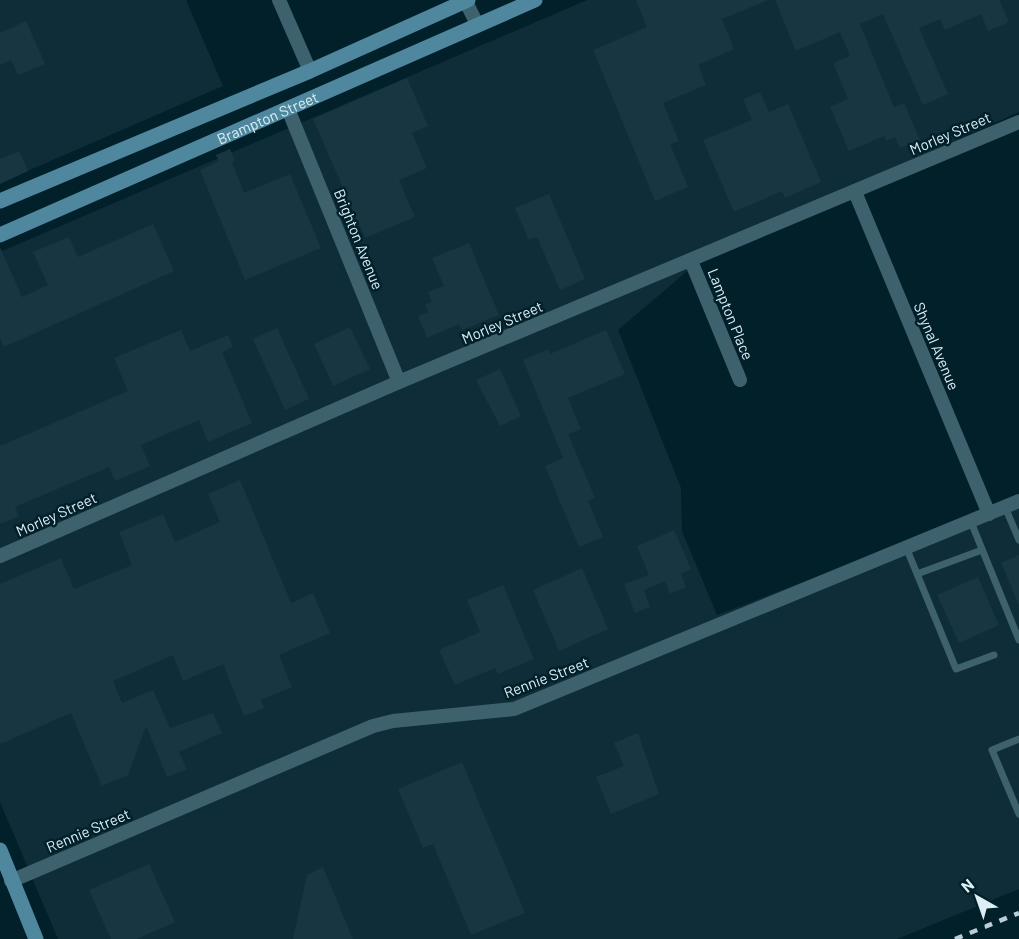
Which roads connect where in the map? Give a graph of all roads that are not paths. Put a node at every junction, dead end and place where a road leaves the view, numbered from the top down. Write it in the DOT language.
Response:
graph roads {
  1 [pos="279,0"];
  2 [pos="466,0"];
  3 [pos="535,0"];
  4 [pos="477,24"];
  5 [pos="310,71"];
  6 [pos="288,109"];
  7 [pos="1019,122"];
  8 [pos="855,192"];
  9 [pos="0,201"];
  10 [pos="0,234"];
  11 [pos="691,261"];
  12 [pos="741,380"];
  13 [pos="399,382"];
  14 [pos="1019,501"];
  15 [pos="1005,507"];
  16 [pos="989,514"];
  17 [pos="971,522"];
  18 [pos="1019,540"];
  19 [pos="906,547"];
  20 [pos="982,550"];
  21 [pos="0,556"];
  22 [pos="917,574"];
  23 [pos="1019,640"];
  24 [pos="994,655"];
  25 [pos="1019,739"];
  26 [pos="1019,814"];
  27 [pos="0,850"];
  28 [pos="11,881"];
  29 [pos="36,939"];
  1 -- 5 [label="street"];
  2 -- 4 [label="street"];
  2 -- 5 [label="street, Brampton Street"];
  3 -- 4 [label="street, Brampton Street"];
  4 -- 6 [label="street, Brampton Street"];
  5 -- 9 [label="street, Brampton Street"];
  6 -- 10 [label="street, Brampton Street"];
  6 -- 13 [label="street, Brighton Avenue"];
  7 -- 8 [label="street, Morley Street"];
  8 -- 11 [label="street, Morley Street"];
  8 -- 16 [label="street, Shynal Avenue"];
  11 -- 12 [label="street, Lampton Place"];
  11 -- 13 [label="street, Morley Street"];
  13 -- 21 [label="street, Morley Street"];
  14 -- 15 [label="street, Rennie Street"];
  15 -- 16 [label="street, Rennie Street"];
  15 -- 18 [label="lane"];
  16 -- 17 [label="street, Rennie Street"];
  17 -- 19 [label="street, Rennie Street"];
  17 -- 20 [label="lane"];
  19 -- 22 [label="lane"];
  19 -- 28 [label="street, Rennie Street"];
  20 -- 22 [label="lane"];
  20 -- 23 [label="lane"];
  22 -- 24 [label="lane"];
  25 -- 26 [label="lane"];
  27 -- 28 [label="street"];
  28 -- 29 [label="street"];
}
